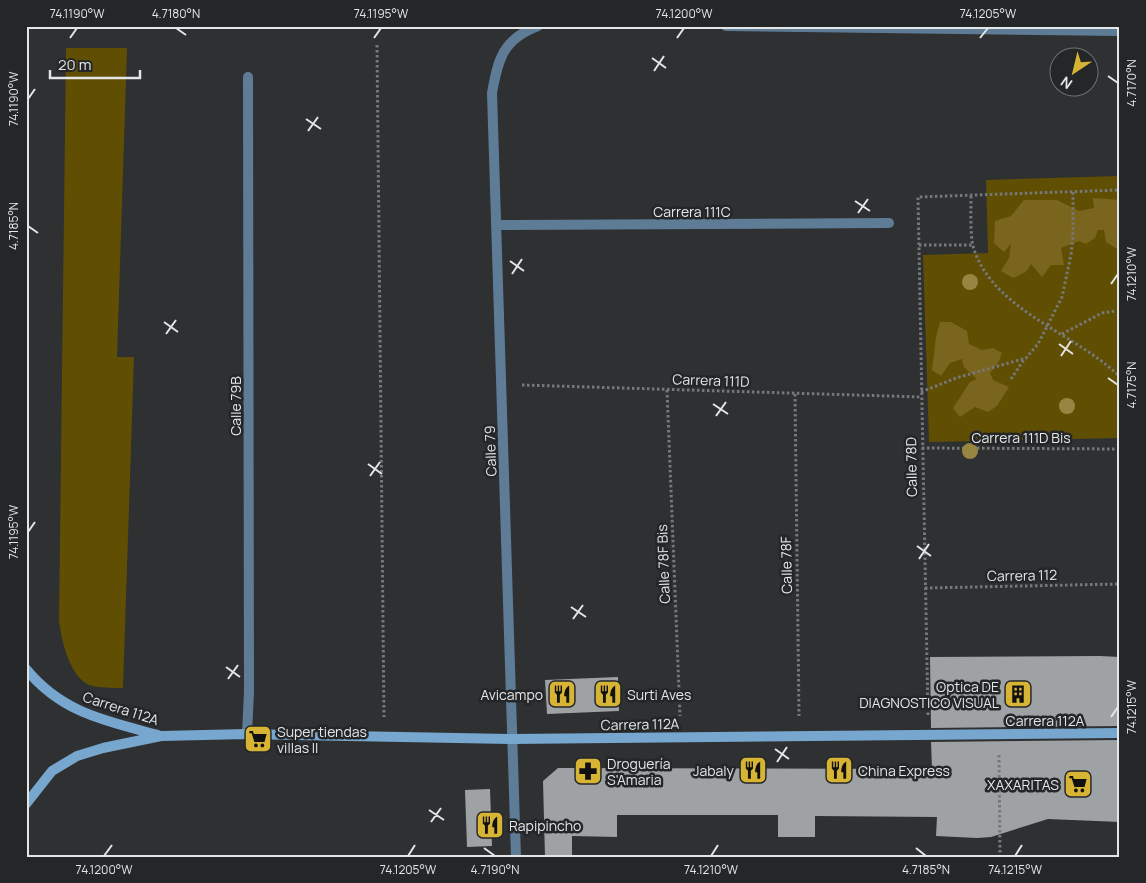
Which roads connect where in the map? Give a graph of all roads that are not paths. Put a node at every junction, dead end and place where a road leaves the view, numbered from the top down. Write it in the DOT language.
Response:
graph roads {
  1 [pos="538,26"];
  2 [pos="726,26"];
  3 [pos="1120,31"];
  4 [pos="248,77"];
  5 [pos="889,223"];
  6 [pos="496,225"];
  7 [pos="26,669"];
  8 [pos="248,734"];
  9 [pos="1120,734"];
  10 [pos="161,736"];
  11 [pos="512,739"];
  12 [pos="26,804"];
  13 [pos="516,857"];
  1 -- 6 [label="street, Calle 79"];
  2 -- 3 [label="street"];
  4 -- 8 [label="street, Calle 79B"];
  5 -- 6 [label="street, Carrera 111C"];
  6 -- 11 [label="street, Calle 79"];
  7 -- 10 [label="street, Carrera 112A"];
  8 -- 10 [label="street, Carrera 112A"];
  8 -- 11 [label="street, Carrera 112A"];
  9 -- 11 [label="street, Carrera 112A"];
  10 -- 12 [label="street, Carrera 112A"];
  11 -- 13 [label="street, Calle 79"];
}
